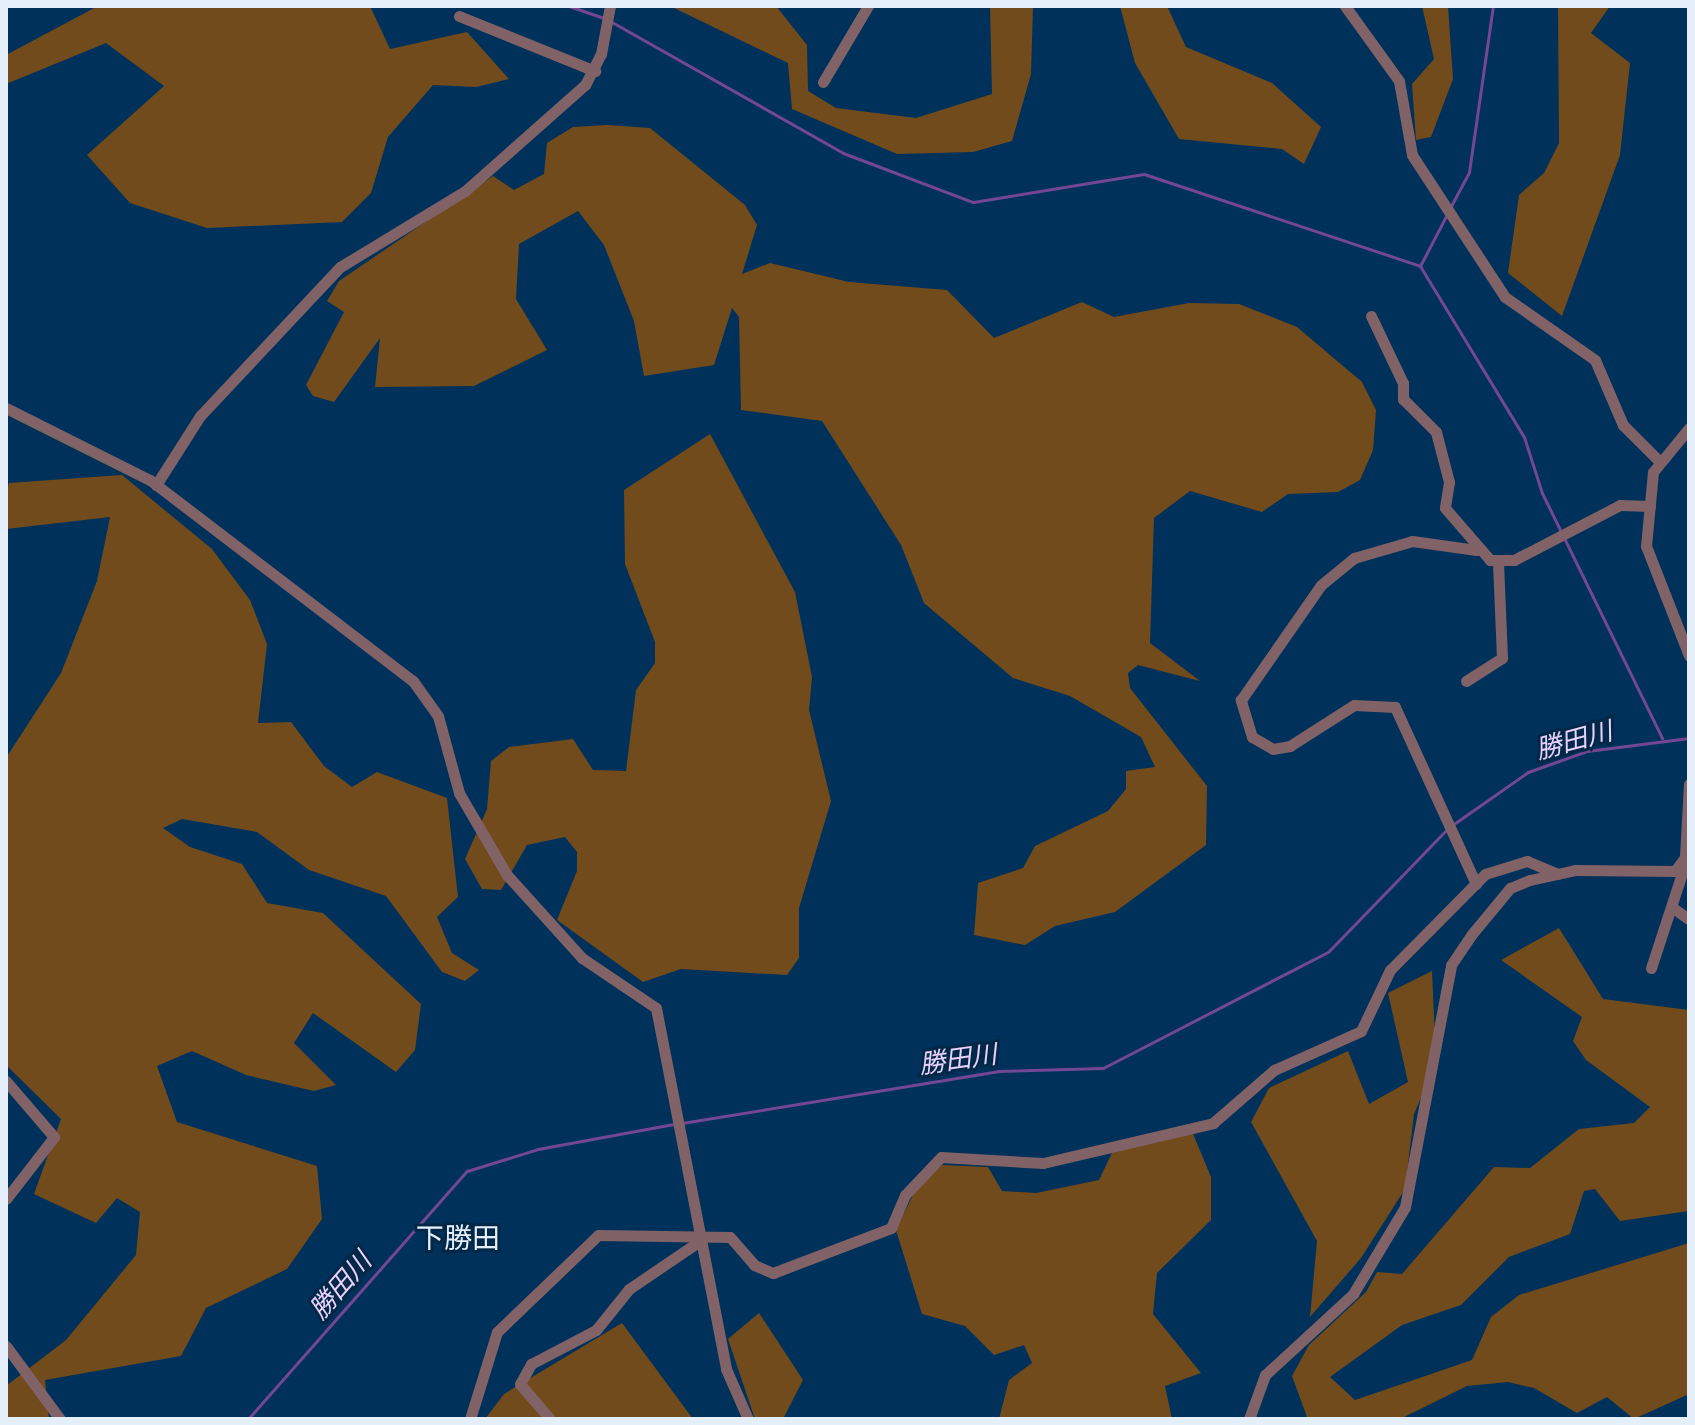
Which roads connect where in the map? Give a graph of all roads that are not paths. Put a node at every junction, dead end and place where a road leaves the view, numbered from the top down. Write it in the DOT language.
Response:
graph roads {
  1 [pos="610,6"];
  2 [pos="868,6"];
  3 [pos="1345,6"];
  4 [pos="459,16"];
  5 [pos="595,71"];
  6 [pos="823,82"];
  7 [pos="1371,316"];
  8 [pos="6,408"];
  9 [pos="1689,428"];
  10 [pos="1658,460"];
  11 [pos="156,485"];
  12 [pos="1650,506"];
  13 [pos="1476,550"];
  14 [pos="1498,562"];
  15 [pos="1689,655"];
  16 [pos="1466,681"];
  17 [pos="1689,784"];
  18 [pos="1685,867"];
  19 [pos="1557,874"];
  20 [pos="1476,884"];
  21 [pos="1673,908"];
  22 [pos="1689,919"];
  23 [pos="1651,968"];
  24 [pos="6,1081"];
  25 [pos="6,1199"];
  26 [pos="701,1237"];
  27 [pos="6,1346"];
  28 [pos="60,1419"];
  29 [pos="470,1419"];
  30 [pos="550,1419"];
  31 [pos="748,1419"];
  32 [pos="1249,1419"];
  1 -- 5 [label="street"];
  2 -- 6 [label="street"];
  3 -- 10 [label="street"];
  4 -- 5 [label="street"];
  5 -- 11 [label="street"];
  7 -- 13 [label="street"];
  8 -- 11 [label="street"];
  9 -- 10 [label="street"];
  10 -- 12 [label="street"];
  11 -- 26 [label="street"];
  12 -- 14 [label="street"];
  12 -- 15 [label="street"];
  13 -- 14 [label="street"];
  13 -- 20 [label="street"];
  14 -- 16 [label="street"];
  17 -- 18 [label="street"];
  18 -- 19 [label="street"];
  18 -- 21 [label="street"];
  19 -- 20 [label="street"];
  19 -- 32 [label="street"];
  20 -- 26 [label="street"];
  21 -- 22 [label="street"];
  21 -- 23 [label="street"];
  24 -- 25 [label="street"];
  26 -- 29 [label="street"];
  26 -- 30 [label="street"];
  26 -- 31 [label="street"];
  27 -- 28 [label="street"];
}
